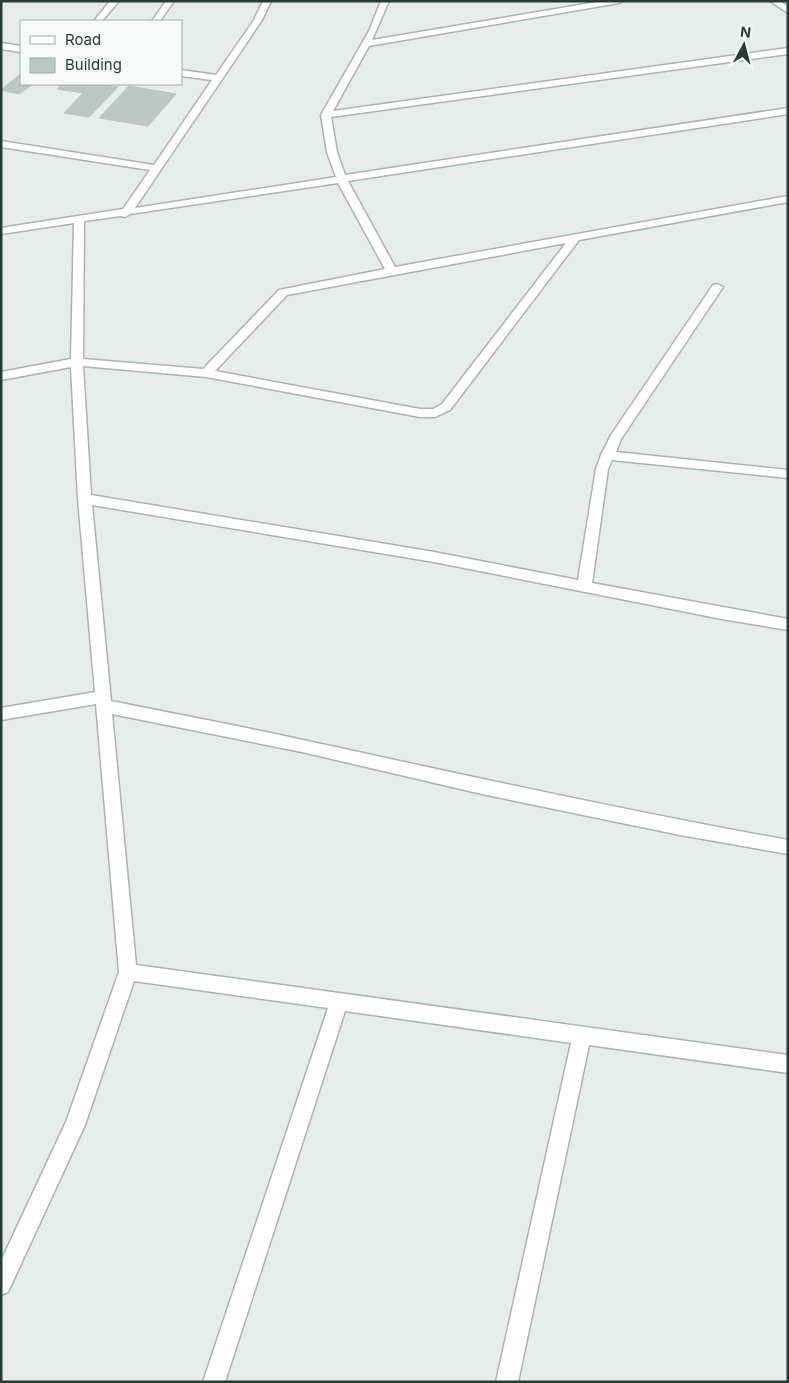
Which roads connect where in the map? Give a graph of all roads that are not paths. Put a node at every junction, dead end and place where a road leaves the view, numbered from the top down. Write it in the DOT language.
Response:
graph roads {
  1 [pos="115,1"];
  2 [pos="170,1"];
  3 [pos="267,1"];
  4 [pos="385,1"];
  5 [pos="619,1"];
  6 [pos="774,1"];
  7 [pos="788,12"];
  8 [pos="99,20"];
  9 [pos="157,20"];
  10 [pos="366,44"];
  11 [pos="1,46"];
  12 [pos="20,49"];
  13 [pos="788,51"];
  14 [pos="182,73"];
  15 [pos="219,78"];
  16 [pos="788,111"];
  17 [pos="326,115"];
  18 [pos="1,144"];
  19 [pos="156,168"];
  20 [pos="342,180"];
  21 [pos="788,199"];
  22 [pos="125,214"];
  23 [pos="79,220"];
  24 [pos="1,231"];
  25 [pos="575,238"];
  26 [pos="392,271"];
  27 [pos="717,287"];
  28 [pos="77,362"];
  29 [pos="206,373"];
  30 [pos="1,376"];
  31 [pos="606,455"];
  32 [pos="788,474"];
  33 [pos="85,499"];
  34 [pos="584,587"];
  35 [pos="788,625"];
  36 [pos="102,702"];
  37 [pos="1,714"];
  38 [pos="788,847"];
  39 [pos="128,972"];
  40 [pos="339,1001"];
  41 [pos="582,1035"];
  42 [pos="788,1064"];
  43 [pos="1,1284"];
  44 [pos="214,1382"];
  45 [pos="507,1382"];
  1 -- 8 [label="street"];
  2 -- 9 [label="street"];
  3 -- 15 [label="street"];
  4 -- 10 [label="street"];
  5 -- 10 [label="street"];
  6 -- 7 [label="street"];
  10 -- 17 [label="street"];
  11 -- 12 [label="street"];
  13 -- 17 [label="street"];
  14 -- 15 [label="street"];
  15 -- 19 [label="street"];
  16 -- 20 [label="street"];
  17 -- 20 [label="street"];
  18 -- 19 [label="street"];
  19 -- 22 [label="street"];
  20 -- 22 [label="street"];
  20 -- 26 [label="street"];
  21 -- 25 [label="street"];
  22 -- 23 [label="street"];
  23 -- 24 [label="street"];
  23 -- 28 [label="street"];
  25 -- 26 [label="street"];
  25 -- 29 [label="street"];
  26 -- 29 [label="street"];
  27 -- 31 [label="street"];
  28 -- 29 [label="street"];
  28 -- 30 [label="street"];
  28 -- 33 [label="street"];
  31 -- 32 [label="street"];
  31 -- 34 [label="street"];
  33 -- 34 [label="street"];
  33 -- 36 [label="street"];
  34 -- 35 [label="street"];
  36 -- 37 [label="street"];
  36 -- 38 [label="street"];
  36 -- 39 [label="street"];
  39 -- 40 [label="street"];
  39 -- 43 [label="street"];
  40 -- 41 [label="street"];
  40 -- 44 [label="street"];
  41 -- 42 [label="street"];
  41 -- 45 [label="street"];
}
